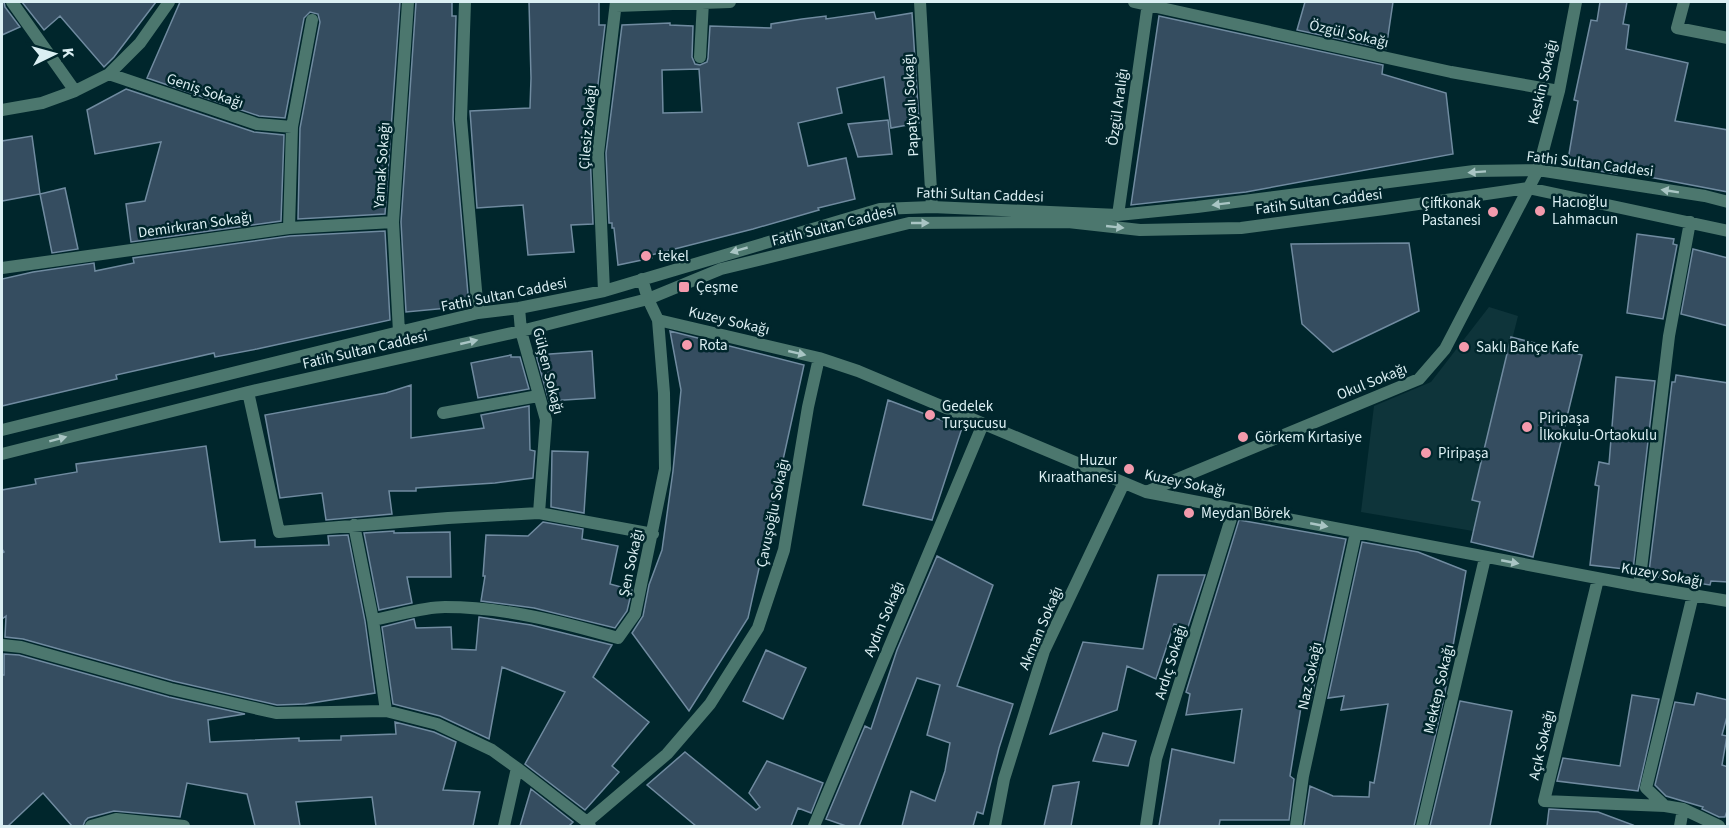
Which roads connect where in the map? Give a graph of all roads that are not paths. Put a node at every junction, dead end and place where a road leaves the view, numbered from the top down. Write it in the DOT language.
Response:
graph roads {
  1 [pos="12,2"];
  2 [pos="169,2"];
  3 [pos="408,2"];
  4 [pos="465,2"];
  5 [pos="703,2"];
  6 [pos="730,2"];
  7 [pos="920,2"];
  8 [pos="1134,2"];
  9 [pos="1576,2"];
  10 [pos="1684,2"];
  11 [pos="1148,3"];
  12 [pos="616,4"];
  13 [pos="312,20"];
  14 [pos="1728,38"];
  15 [pos="700,57"];
  16 [pos="109,74"];
  17 [pos="1559,90"];
  18 [pos="75,91"];
  19 [pos="2,110"];
  20 [pos="292,127"];
  21 [pos="1538,170"];
  22 [pos="1528,188"];
  23 [pos="1728,202"];
  24 [pos="932,207"];
  25 [pos="1118,214"];
  26 [pos="393,222"];
  27 [pos="1689,222"];
  28 [pos="289,228"];
  29 [pos="1728,231"];
  30 [pos="2,268"];
  31 [pos="642,279"];
  32 [pos="604,291"];
  33 [pos="648,298"];
  34 [pos="519,308"];
  35 [pos="478,314"];
  36 [pos="658,320"];
  37 [pos="521,331"];
  38 [pos="399,332"];
  39 [pos="819,358"];
  40 [pos="248,392"];
  41 [pos="538,396"];
  42 [pos="443,413"];
  43 [pos="983,424"];
  44 [pos="2,430"];
  45 [pos="2,454"];
  46 [pos="1124,483"];
  47 [pos="1146,492"];
  48 [pos="1234,509"];
  49 [pos="539,513"];
  50 [pos="354,525"];
  51 [pos="1356,532"];
  52 [pos="652,534"];
  53 [pos="1485,558"];
  54 [pos="1598,579"];
  55 [pos="1639,586"];
  56 [pos="1694,595"];
  57 [pos="1728,601"];
  58 [pos="372,620"];
  59 [pos="2,645"];
  60 [pos="386,711"];
  61 [pos="517,768"];
  62 [pos="1665,806"];
  63 [pos="1683,809"];
  64 [pos="588,824"];
  65 [pos="91,826"];
  66 [pos="184,826"];
  67 [pos="504,826"];
  68 [pos="814,826"];
  69 [pos="995,826"];
  70 [pos="1146,826"];
  71 [pos="1296,826"];
  72 [pos="1422,826"];
  73 [pos="1680,826"];
  74 [pos="1719,826"];
  1 -- 18 [label="street"];
  2 -- 16 [label="street"];
  3 -- 26 [label="street, Yamak Sokağı"];
  4 -- 35 [label="street"];
  5 -- 6 [label="street"];
  5 -- 12 [label="street"];
  5 -- 15 [label="street"];
  7 -- 24 [label="street, Papatyalı Sokağı"];
  8 -- 11 [label="street, Özgül Sokağı"];
  9 -- 17 [label="street, Keskin Sokağı"];
  10 -- 14 [label="street"];
  11 -- 17 [label="street, Özgül Sokağı"];
  11 -- 25 [label="street, Özgül Aralığı"];
  12 -- 32 [label="street, Çilesiz Sokağı"];
  13 -- 20 [label="street"];
  16 -- 18 [label="street"];
  16 -- 20 [label="street, Geniş Sokağı"];
  17 -- 21 [label="street, Keskin Sokağı"];
  18 -- 19 [label="street"];
  20 -- 28 [label="street"];
  21 -- 22 [label="street, Okul Sokağı"];
  23 -- 21 [label="street, Fathi Sultan Caddesi, one-way"];
  21 -- 25 [label="street, Fathi Sultan Caddesi, one-way"];
  22 -- 27 [label="street, Fatih Sultan Caddesi"];
  33 -- 22 [label="street, Fatih Sultan Caddesi, one-way"];
  22 -- 47 [label="street, Okul Sokağı"];
  24 -- 25 [label="street, Fathi Sultan Caddesi"];
  24 -- 31 [label="street, Fathi Sultan Caddesi, one-way"];
  26 -- 28 [label="street, Demirkıran Sokağı"];
  26 -- 38 [label="street, Yamak Sokağı"];
  27 -- 29 [label="street, Fatih Sultan Caddesi"];
  27 -- 55 [label="street"];
  28 -- 30 [label="street, Demirkıran Sokağı"];
  31 -- 32 [label="street, Fathi Sultan Caddesi"];
  31 -- 33 [label="street, Şen Sokağı"];
  32 -- 34 [label="street, Fathi Sultan Caddesi"];
  33 -- 36 [label="street, Şen Sokağı"];
  33 -- 37 [label="street, Fatih Sultan Caddesi"];
  34 -- 35 [label="street, Fathi Sultan Caddesi"];
  34 -- 37 [label="street, Gülşen Sokağı"];
  35 -- 38 [label="street, Fathi Sultan Caddesi"];
  36 -- 39 [label="street, Kuzey Sokağı, one-way"];
  36 -- 52 [label="street, Şen Sokağı"];
  40 -- 37 [label="street, Fatih Sultan Caddesi, one-way"];
  37 -- 41 [label="street, Gülşen Sokağı"];
  38 -- 44 [label="street, Fathi Sultan Caddesi"];
  39 -- 43 [label="street, Kuzey Sokağı"];
  39 -- 64 [label="street, Çavuşoğlu Sokağı"];
  45 -- 40 [label="street, Fatih Sultan Caddesi, one-way"];
  40 -- 50 [label="street"];
  41 -- 42 [label="street"];
  41 -- 49 [label="street, Gülşen Sokağı"];
  43 -- 46 [label="street, Kuzey Sokağı"];
  43 -- 68 [label="street, Aydın Sokağı"];
  46 -- 47 [label="street, Kuzey Sokağı"];
  46 -- 69 [label="street, Akman Sokağı"];
  47 -- 48 [label="street, Kuzey Sokağı"];
  48 -- 51 [label="street, Kuzey Sokağı, one-way"];
  48 -- 70 [label="street, Ardıç Sokağı"];
  49 -- 50 [label="street"];
  49 -- 52 [label="street"];
  50 -- 58 [label="street"];
  51 -- 53 [label="street, Kuzey Sokağı"];
  51 -- 71 [label="street, Naz Sokağı"];
  52 -- 58 [label="street, Şen Sokağı"];
  53 -- 54 [label="street, Kuzey Sokağı, one-way"];
  53 -- 72 [label="street, Mektep Sokağı"];
  54 -- 55 [label="street, Kuzey Sokağı"];
  54 -- 62 [label="street, Açık Sokağı"];
  55 -- 56 [label="street, Kuzey Sokağı"];
  56 -- 57 [label="street, Kuzey Sokağı"];
  56 -- 62 [label="street"];
  58 -- 60 [label="street"];
  59 -- 60 [label="street"];
  60 -- 61 [label="street"];
  61 -- 64 [label="street"];
  61 -- 67 [label="street"];
  62 -- 63 [label="street"];
  63 -- 73 [label="street"];
  63 -- 74 [label="street"];
  65 -- 66 [label="street"];
}
